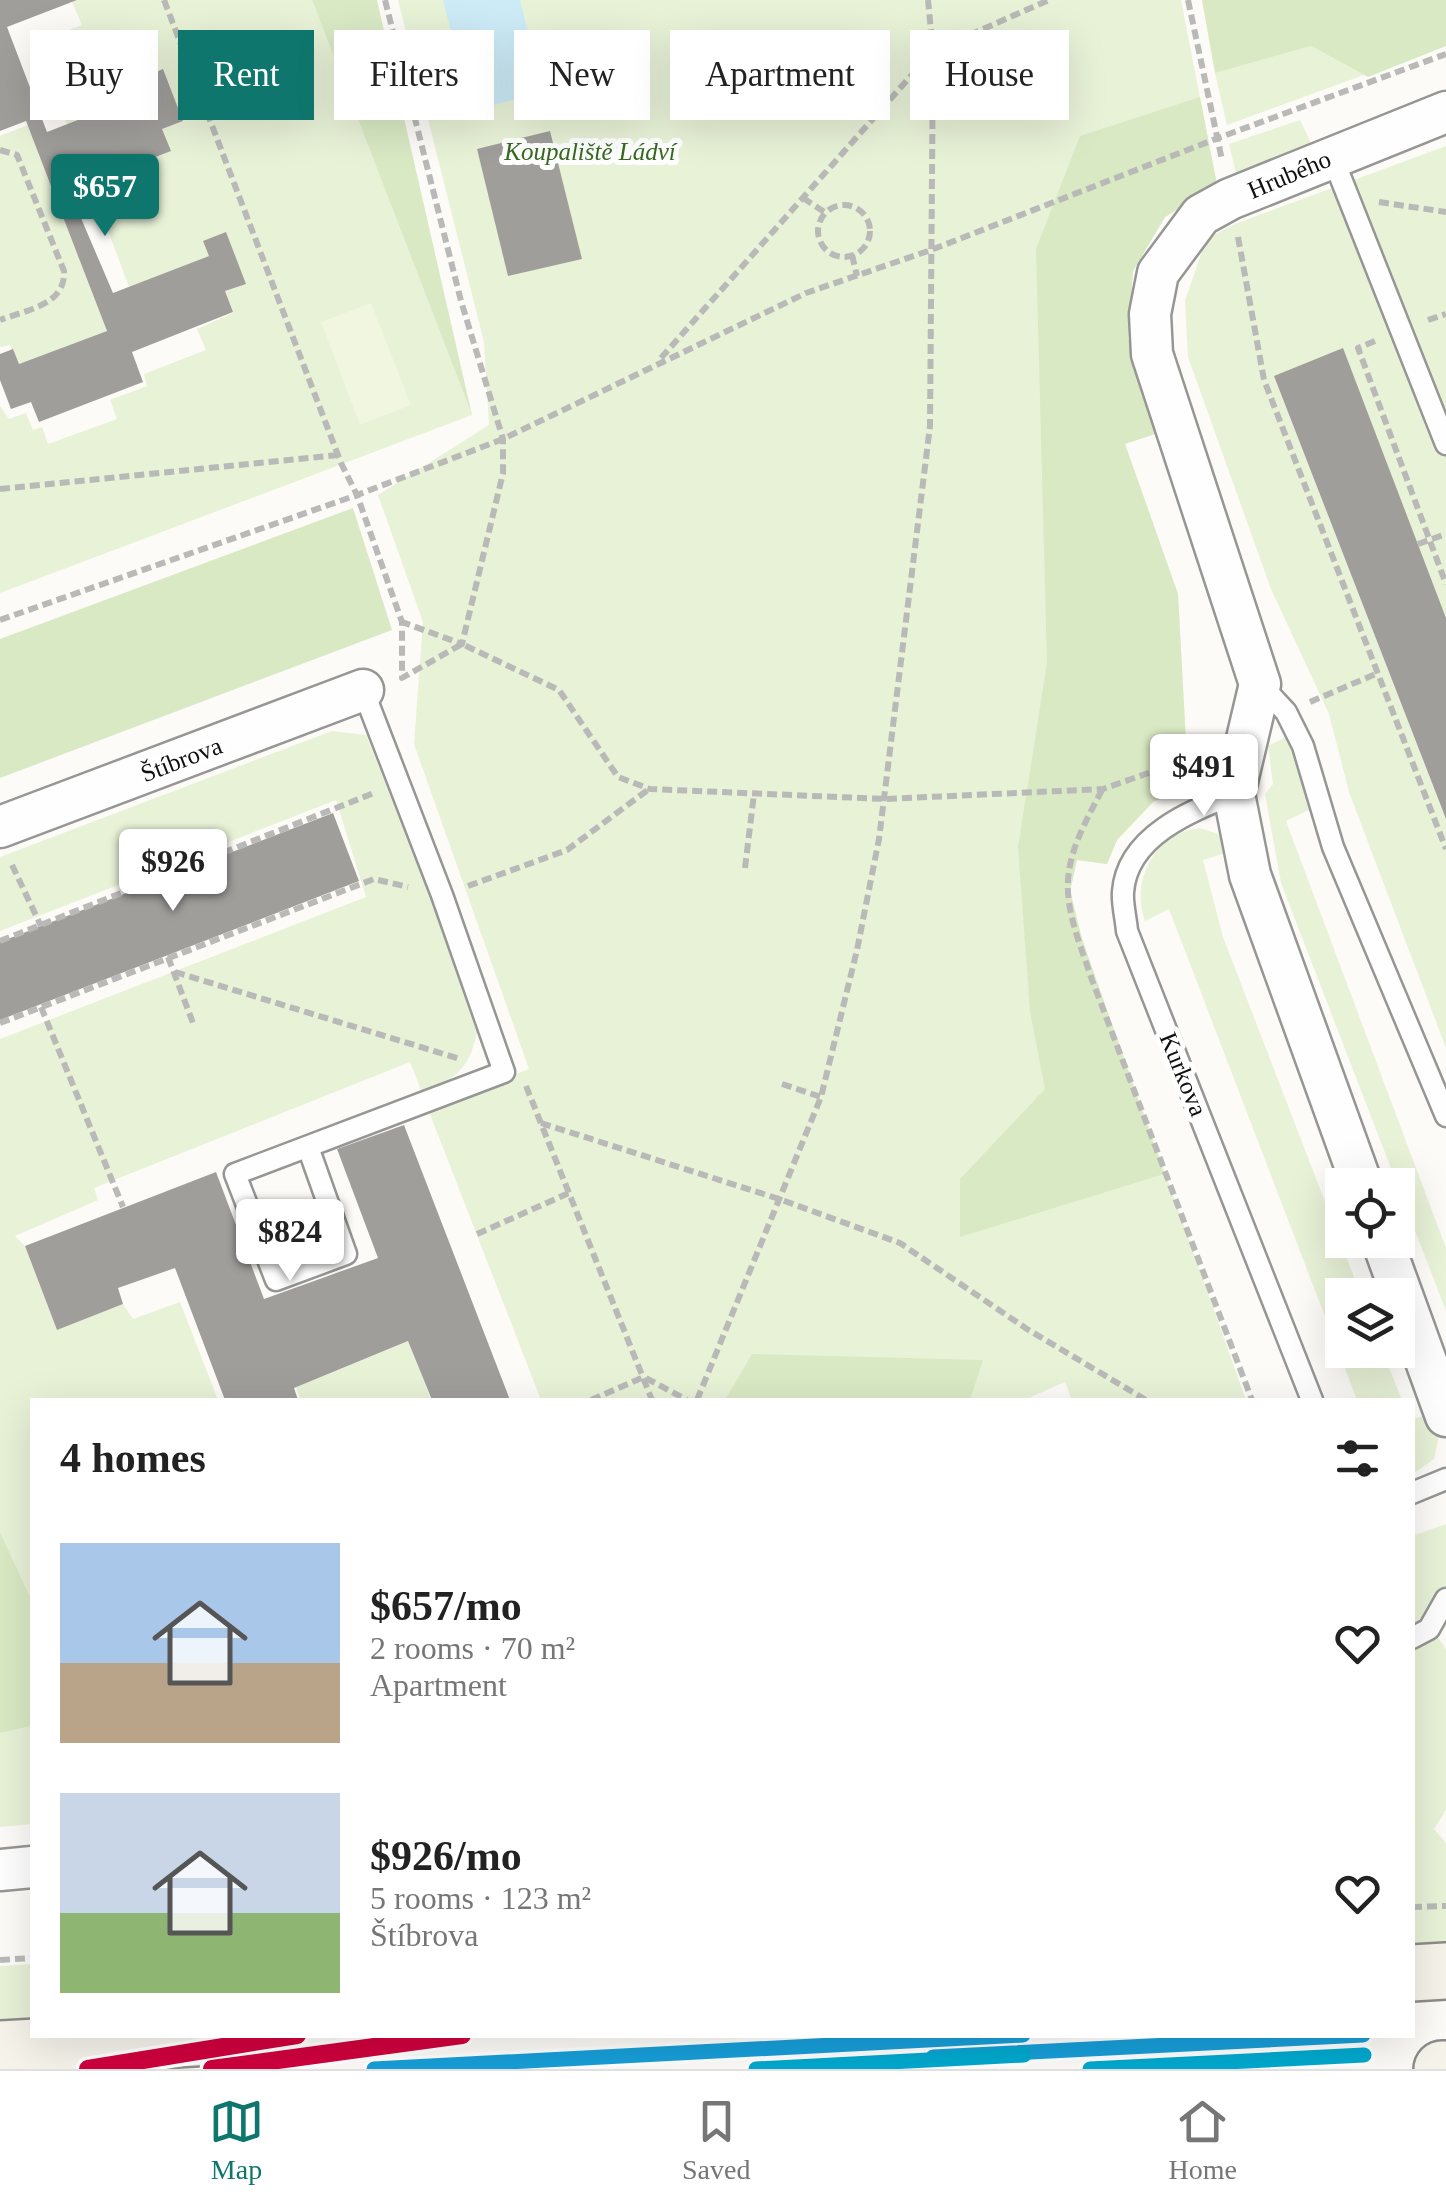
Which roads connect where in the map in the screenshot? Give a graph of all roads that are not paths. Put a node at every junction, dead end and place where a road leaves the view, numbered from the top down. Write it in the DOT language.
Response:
graph roads {
  1 [pos="1446,112"];
  2 [pos="1332,156"];
  3 [pos="1446,444"];
  4 [pos="1260,684"];
  5 [pos="362,690"];
  6 [pos="1234,794"];
  7 [pos="4,841"];
  8 [pos="1446,1116"];
  9 [pos="308,1148"];
  10 [pos="1356,1168"];
  11 [pos="1389,1258"];
  12 [pos="1311,1398"];
  13 [pos="1446,1416"];
  14 [pos="1446,1479"];
  15 [pos="1415,1492"];
  16 [pos="1446,1599"];
  17 [pos="1415,1636"];
  18 [pos="30,1867"];
  19 [pos="0,1870"];
  20 [pos="1446,1971"];
  21 [pos="1415,1973"];
  22 [pos="189,2038"];
  23 [pos="0,2048"];
  1 -- 2 [label="street, Hrubého"];
  2 -- 3 [label="lane"];
  2 -- 4 [label="street, Hrubého"];
  4 -- 6 [label="street"];
  4 -- 8 [label="lane"];
  5 -- 7 [label="street, Štíbrova"];
  5 -- 9 [label="lane"];
  6 -- 10 [label="street"];
  6 -- 12 [label="lane, Kurkova"];
  9 -- 9 [label="lane"];
  11 -- 13 [label="street"];
  14 -- 15 [label="lane"];
  16 -- 17 [label="lane"];
  18 -- 19 [label="street"];
  20 -- 21 [label="main road"];
  22 -- 23 [label="main road"];
}
